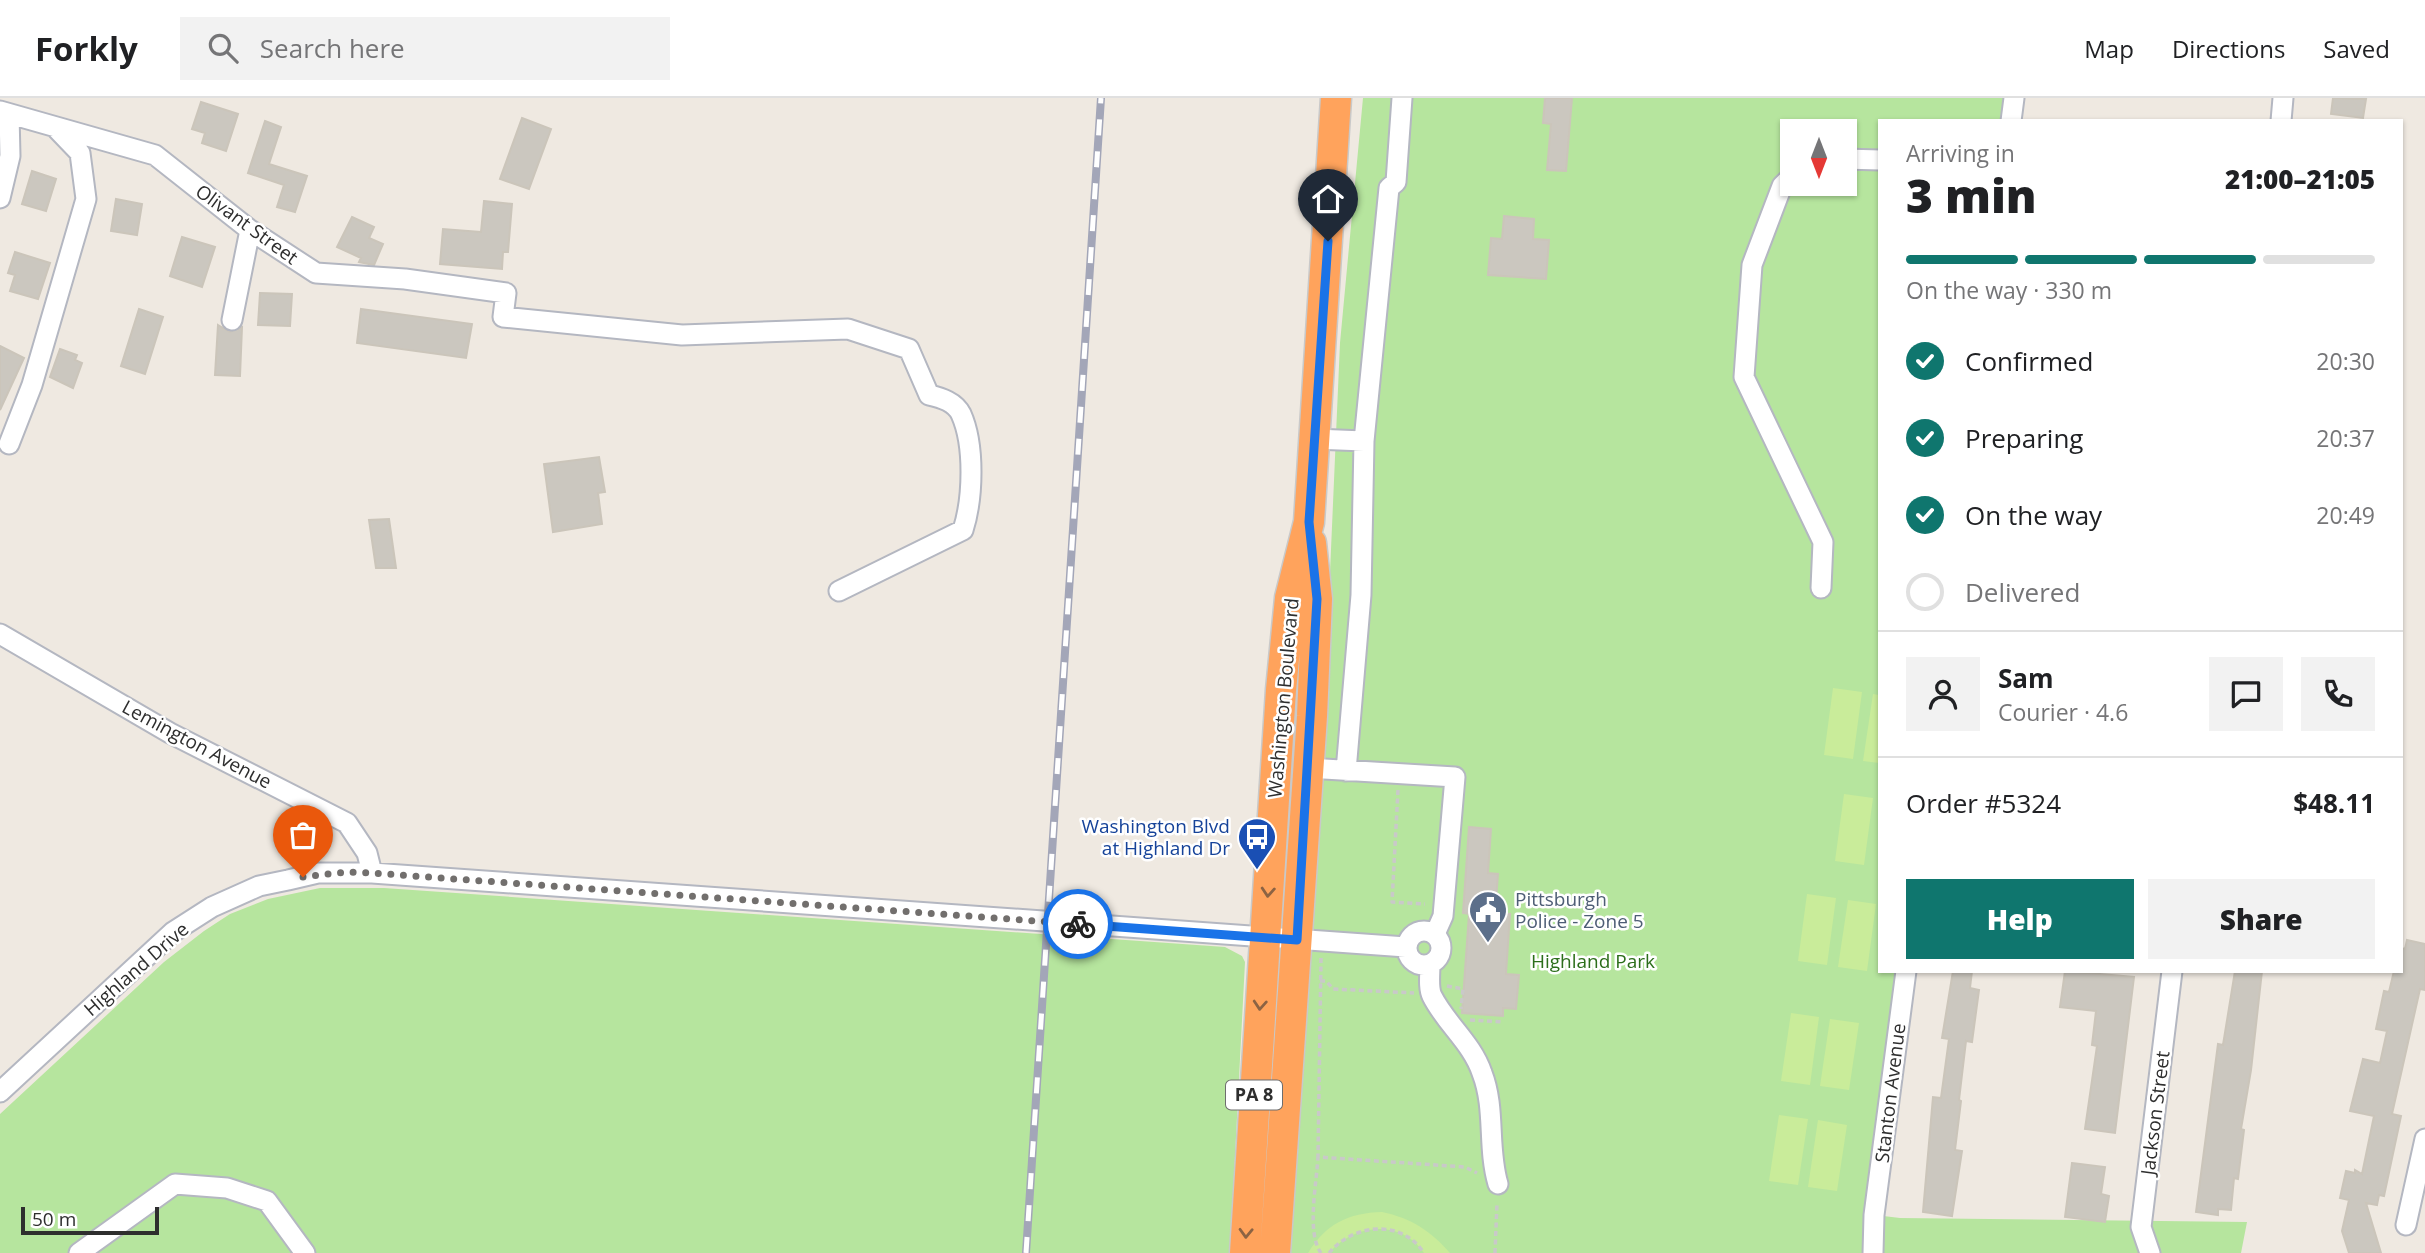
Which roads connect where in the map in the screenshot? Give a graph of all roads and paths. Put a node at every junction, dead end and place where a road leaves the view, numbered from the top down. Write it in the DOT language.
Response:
graph roads {
  1 [pos="1336,98"];
  2 [pos="1402,98"];
  3 [pos="2014,98"];
  4 [pos="2283,98"];
  5 [pos="5,113"];
  6 [pos="2011,119"];
  7 [pos="2281,119"];
  8 [pos="55,127"];
  9 [pos="1857,159"];
  10 [pos="1878,160"];
  11 [pos="1780,191"];
  12 [pos="0,198"];
  13 [pos="250,230"];
  14 [pos="232,320"];
  15 [pos="1314,439"];
  16 [pos="1364,441"];
  17 [pos="9,444"];
  18 [pos="1309,522"];
  19 [pos="1821,588"];
  20 [pos="839,591"];
  21 [pos="0,634"];
  22 [pos="1308,768"];
  23 [pos="1346,771"];
  24 [pos="1398,786"];
  25 [pos="372,873"];
  26 [pos="1434,904"];
  27 [pos="1435,934"];
  28 [pos="1265,937"];
  29 [pos="1309,941"];
  30 [pos="1406,947"];
  31 [pos="1430,964"];
  32 [pos="1906,973"];
  33 [pos="2172,973"];
  34 [pos="1309,980"];
  35 [pos="1321,981"];
  36 [pos="1454,986"];
  37 [pos="1425,990"];
  38 [pos="1503,1022"];
  39 [pos="0,1092"];
  40 [pos="2425,1139"];
  41 [pos="1318,1156"];
  42 [pos="1465,1167"];
  43 [pos="1498,1184"];
  44 [pos="2406,1225"];
  45 [pos="79,1253"];
  46 [pos="305,1253"];
  47 [pos="1245,1253"];
  48 [pos="1275,1253"];
  49 [pos="1321,1253"];
  50 [pos="1329,1253"];
  51 [pos="1424,1253"];
  52 [pos="1495,1253"];
  53 [pos="1873,1253"];
  54 [pos="2150,1253"];
  1 -- 15 [label="highway, Washington Boulevard / PA 8"];
  2 -- 16 [label="street"];
  3 -- 6 [label="street"];
  4 -- 7 [label="street"];
  5 -- 8 [label="street, Olivant Street"];
  5 -- 12 [label="street"];
  8 -- 13 [label="street, Olivant Street"];
  8 -- 17 [label="street"];
  9 -- 10 [label="street"];
  11 -- 19 [label="street"];
  13 -- 14 [label="street"];
  13 -- 20 [label="street, Olivant Street"];
  15 -- 16 [label="street"];
  15 -- 18 [label="highway, Washington Boulevard / PA 8"];
  16 -- 23 [label="street"];
  18 -- 22 [label="highway, Washington Boulevard / PA 8"];
  18 -- 28 [label="highway, Washington Boulevard / PA 8, one-way"];
  21 -- 25 [label="street, Lemington Avenue"];
  22 -- 23 [label="street"];
  22 -- 29 [label="highway, Washington Boulevard / PA 8"];
  23 -- 27 [label="street"];
  24 -- 26 [label="path"];
  25 -- 28 [label="street, Highland Drive"];
  25 -- 39 [label="street, Highland Drive"];
  27 -- 30 [label="street"];
  27 -- 31 [label="street"];
  28 -- 29 [label="street, Highland Drive"];
  28 -- 47 [label="highway, Washington Boulevard / PA 8, one-way"];
  29 -- 30 [label="street, Highland Drive"];
  29 -- 35 [label="path"];
  29 -- 48 [label="highway, Washington Boulevard / PA 8"];
  30 -- 31 [label="street"];
  31 -- 43 [label="street"];
  32 -- 53 [label="street, Stanton Avenue"];
  33 -- 54 [label="street, Jackson Street"];
  34 -- 35 [label="path"];
  35 -- 37 [label="path"];
  35 -- 41 [label="path"];
  36 -- 38 [label="path"];
  40 -- 44 [label="street"];
  41 -- 42 [label="path"];
  41 -- 49 [label="path"];
  43 -- 52 [label="path"];
  45 -- 46 [label="street"];
  50 -- 51 [label="path"];
}
